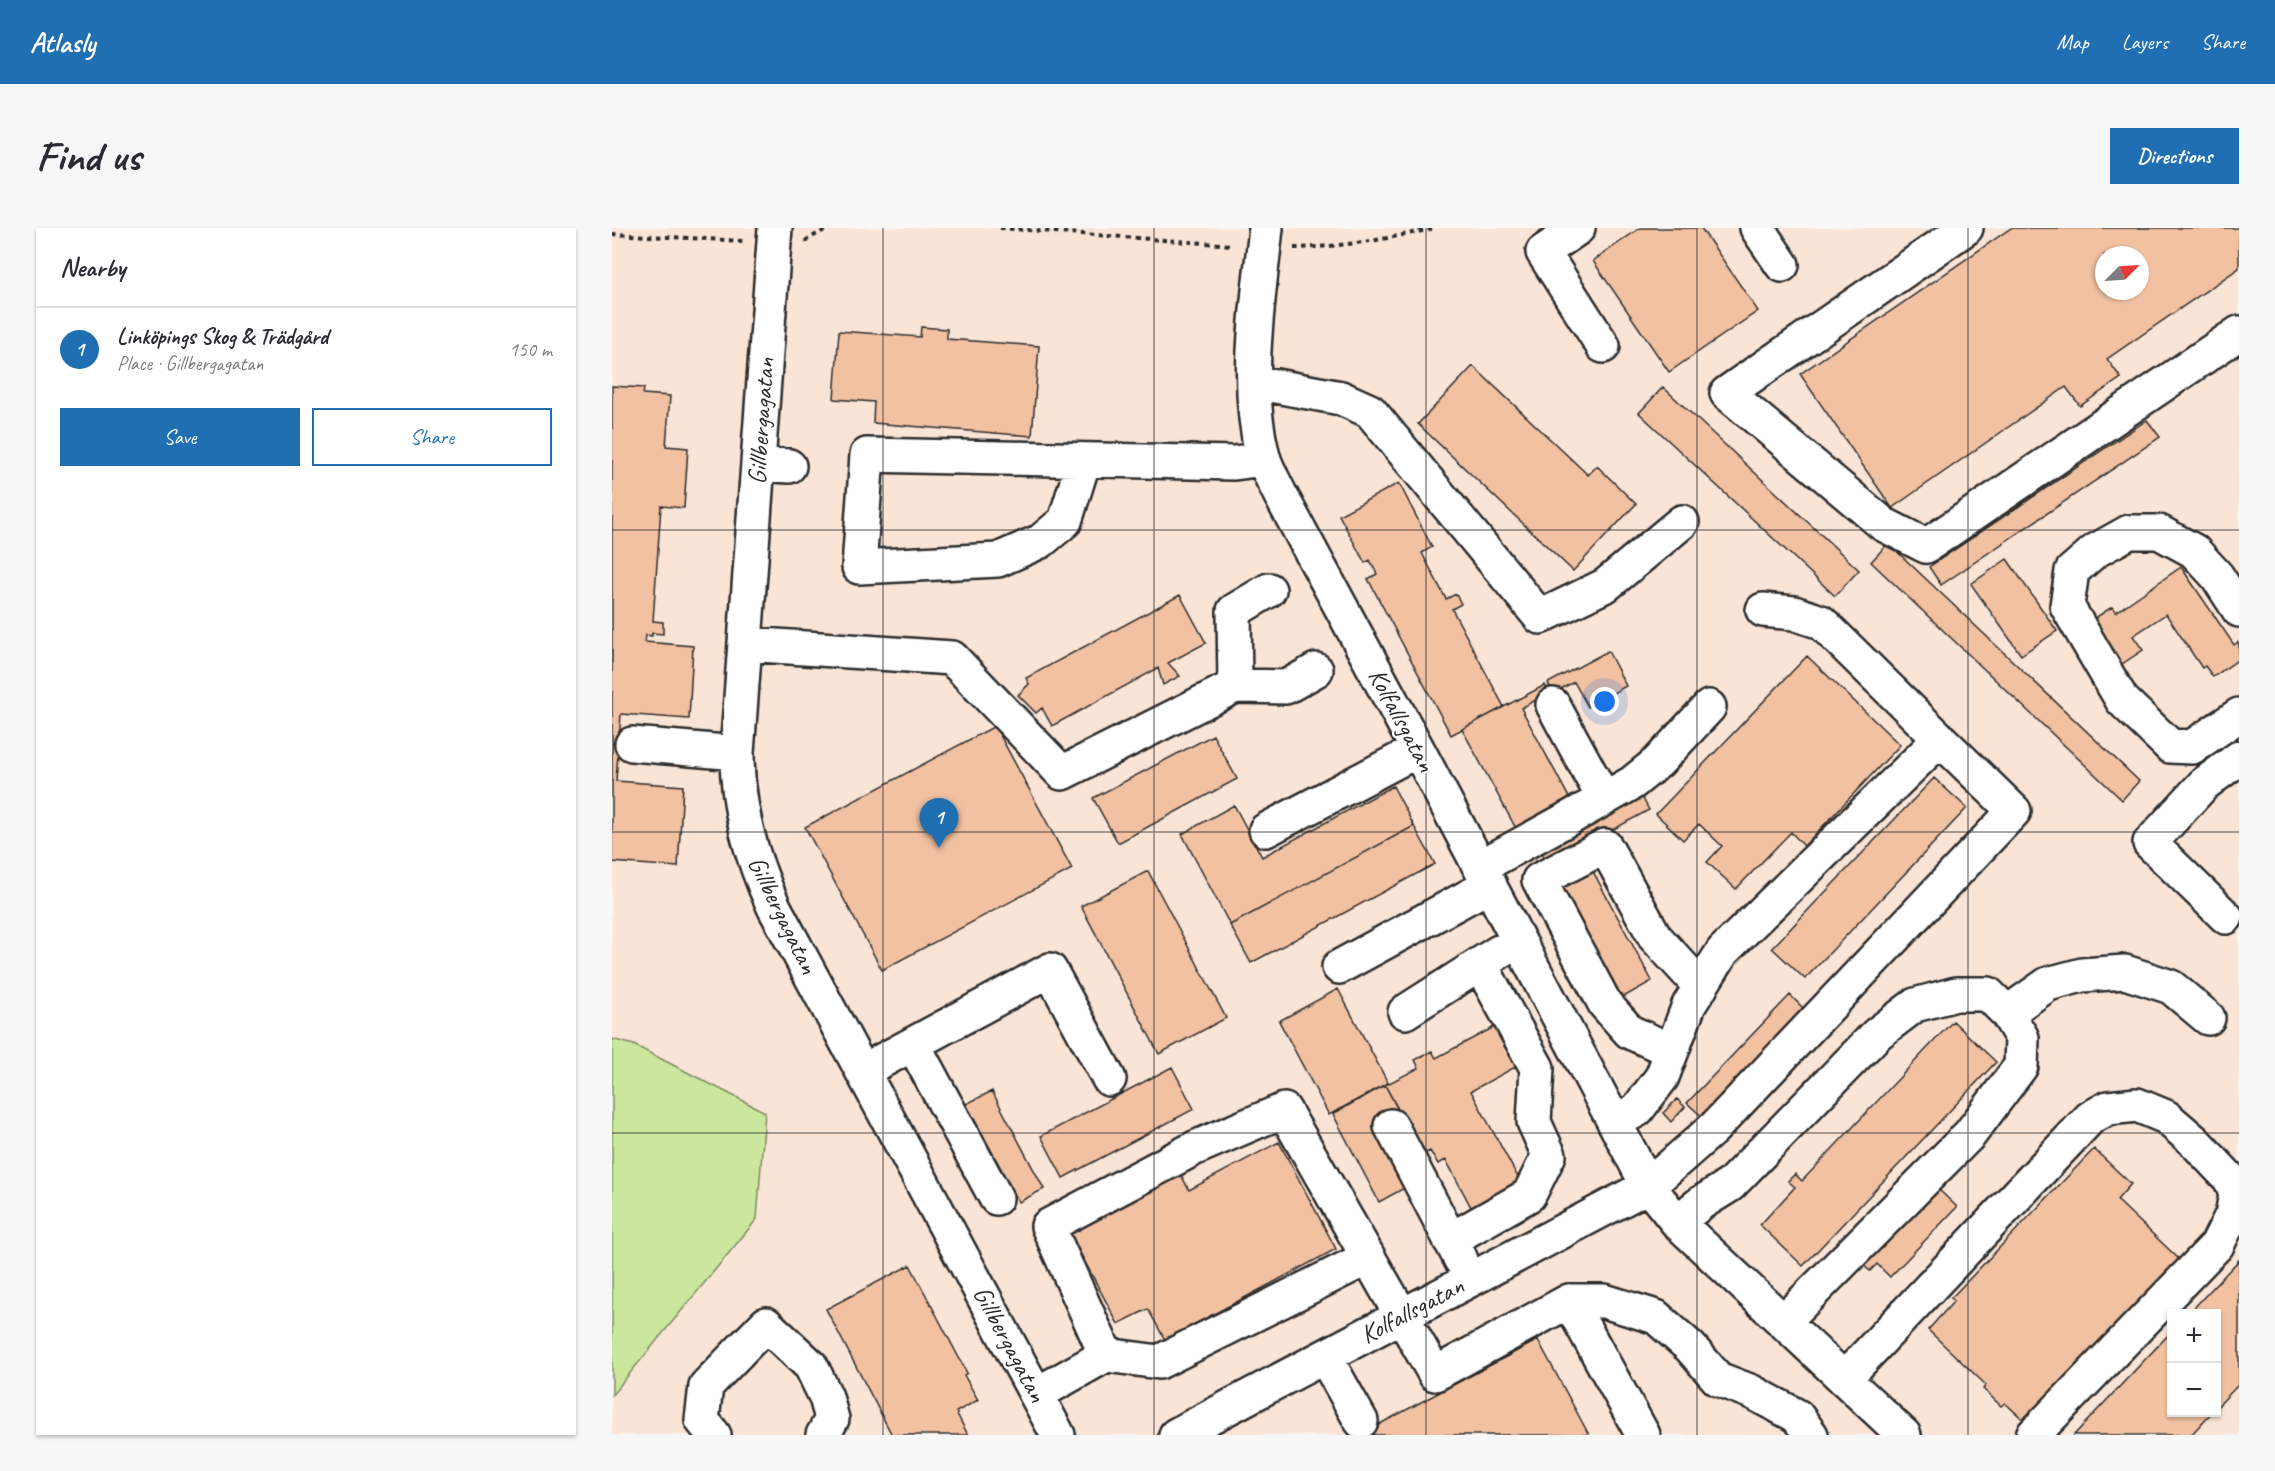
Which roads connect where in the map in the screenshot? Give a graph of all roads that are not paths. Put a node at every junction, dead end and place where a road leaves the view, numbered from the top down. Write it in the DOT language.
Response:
graph roads {
  1 [pos="1578,228"];
  2 [pos="1757,228"];
  3 [pos="1965,228"];
  4 [pos="774,235"];
  5 [pos="1265,238"];
  6 [pos="1782,265"];
  7 [pos="2239,333"];
  8 [pos="1603,346"];
  9 [pos="1254,382"];
  10 [pos="1264,459"];
  11 [pos="1084,460"];
  12 [pos="1682,522"];
  13 [pos="1269,590"];
  14 [pos="1763,610"];
  15 [pos="2239,610"];
  16 [pos="746,644"];
  17 [pos="1316,670"];
  18 [pos="1235,686"];
  19 [pos="1553,705"];
  20 [pos="1709,707"];
  21 [pos="2239,715"];
  22 [pos="1940,739"];
  23 [pos="632,744"];
  24 [pos="1418,750"];
  25 [pos="737,753"];
  26 [pos="2239,758"];
  27 [pos="1604,799"];
  28 [pos="1266,830"];
  29 [pos="1485,876"];
  30 [pos="2226,917"];
  31 [pos="1518,939"];
  32 [pos="1480,964"];
  33 [pos="1339,967"];
  34 [pos="1701,987"];
  35 [pos="1405,1012"];
  36 [pos="2007,1013"];
  37 [pos="2208,1018"];
  38 [pos="913,1044"];
  39 [pos="1672,1051"];
  40 [pos="863,1071"];
  41 [pos="1110,1079"];
  42 [pos="1614,1122"];
  43 [pos="1391,1126"];
  44 [pos="1648,1186"];
  45 [pos="996,1198"];
  46 [pos="1677,1222"];
  47 [pos="1450,1240"];
  48 [pos="1367,1258"];
  49 [pos="1471,1279"];
  50 [pos="1569,1301"];
  51 [pos="1401,1316"];
  52 [pos="1783,1322"];
  53 [pos="1106,1355"];
  54 [pos="1324,1357"];
  55 [pos="1844,1379"];
  56 [pos="1037,1394"];
  57 [pos="1361,1420"];
  58 [pos="1898,1433"];
  59 [pos="714,1435"];
  60 [pos="823,1435"];
  61 [pos="1058,1435"];
  62 [pos="1176,1435"];
  63 [pos="1642,1435"];
  64 [pos="1811,1435"];
  65 [pos="2033,1435"];
  1 -- 8 [label="street"];
  2 -- 6 [label="street"];
  3 -- 7 [label="street"];
  4 -- 16 [label="street, Gillbergagatan"];
  5 -- 9 [label="street, Kolfallsgatan"];
  9 -- 10 [label="street, Kolfallsgatan"];
  9 -- 12 [label="street"];
  10 -- 11 [label="street"];
  10 -- 24 [label="street, Kolfallsgatan"];
  11 -- 11 [label="street"];
  13 -- 18 [label="street"];
  14 -- 22 [label="street"];
  15 -- 21 [label="street"];
  16 -- 18 [label="street"];
  16 -- 25 [label="street, Gillbergagatan"];
  17 -- 18 [label="street"];
  19 -- 27 [label="street"];
  20 -- 27 [label="street"];
  22 -- 34 [label="street"];
  22 -- 44 [label="street"];
  23 -- 25 [label="street"];
  24 -- 28 [label="street"];
  24 -- 29 [label="street, Kolfallsgatan"];
  25 -- 40 [label="street, Gillbergagatan"];
  26 -- 30 [label="street"];
  27 -- 29 [label="street"];
  29 -- 31 [label="street, Kolfallsgatan"];
  29 -- 33 [label="street"];
  31 -- 32 [label="street"];
  31 -- 42 [label="street, Kolfallsgatan"];
  32 -- 35 [label="street"];
  32 -- 47 [label="street"];
  34 -- 39 [label="street"];
  34 -- 39 [label="street"];
  36 -- 37 [label="street"];
  36 -- 46 [label="street"];
  36 -- 52 [label="street"];
  38 -- 40 [label="street"];
  38 -- 41 [label="street"];
  38 -- 45 [label="street"];
  39 -- 42 [label="street"];
  40 -- 56 [label="street, Gillbergagatan"];
  42 -- 44 [label="street, Kolfallsgatan"];
  43 -- 47 [label="street"];
  44 -- 46 [label="street, Kolfallsgatan"];
  44 -- 49 [label="street, Kolfallsgatan"];
  46 -- 52 [label="street, Kolfallsgatan"];
  47 -- 49 [label="street"];
  48 -- 51 [label="street"];
  48 -- 53 [label="street"];
  48 -- 53 [label="street"];
  49 -- 51 [label="street, Kolfallsgatan"];
  50 -- 51 [label="street"];
  50 -- 63 [label="street"];
  50 -- 64 [label="street"];
  51 -- 54 [label="street, Kolfallsgatan"];
  52 -- 55 [label="street, Kolfallsgatan"];
  53 -- 56 [label="street"];
  54 -- 57 [label="street"];
  54 -- 62 [label="street, Kolfallsgatan"];
  55 -- 58 [label="street, Kolfallsgatan"];
  55 -- 65 [label="street"];
  56 -- 61 [label="street, Gillbergagatan"];
  59 -- 60 [label="street"];
}
